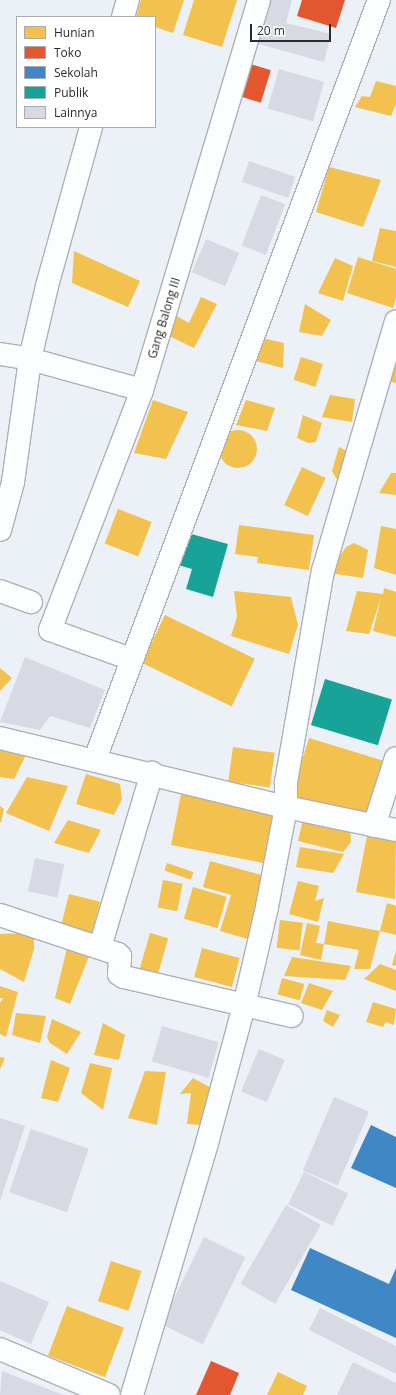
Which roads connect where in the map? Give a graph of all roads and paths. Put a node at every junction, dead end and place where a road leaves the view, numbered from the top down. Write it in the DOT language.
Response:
graph roads {
  1 [pos="128,0"];
  2 [pos="259,0"];
  3 [pos="379,0"];
  4 [pos="123,16"];
  5 [pos="91,128"];
  6 [pos="396,321"];
  7 [pos="0,354"];
  8 [pos="30,359"];
  9 [pos="142,390"];
  10 [pos="0,530"];
  11 [pos="0,591"];
  12 [pos="31,602"];
  13 [pos="131,659"];
  14 [pos="0,738"];
  15 [pos="396,758"];
  16 [pos="95,759"];
  17 [pos="152,773"];
  18 [pos="286,807"];
  19 [pos="374,826"];
  20 [pos="396,830"];
  21 [pos="0,915"];
  22 [pos="100,947"];
  23 [pos="244,1006"];
  24 [pos="292,1016"];
  25 [pos="0,1349"];
  26 [pos="109,1395"];
  27 [pos="132,1395"];
  1 -- 4 [label="street"];
  2 -- 9 [label="street, Gang Balong III"];
  3 -- 13 [label="street"];
  5 -- 8 [label="street"];
  6 -- 18 [label="street"];
  7 -- 8 [label="street"];
  8 -- 9 [label="street"];
  8 -- 10 [label="street"];
  9 -- 13 [label="street, Gang Balong III"];
  11 -- 12 [label="street"];
  13 -- 16 [label="street"];
  14 -- 16 [label="street"];
  15 -- 19 [label="street"];
  16 -- 17 [label="street"];
  17 -- 18 [label="street"];
  17 -- 22 [label="street"];
  18 -- 19 [label="street"];
  18 -- 23 [label="street"];
  19 -- 20 [label="street"];
  21 -- 22 [label="street"];
  22 -- 23 [label="street"];
  23 -- 24 [label="street"];
  23 -- 27 [label="street"];
  25 -- 26 [label="street"];
}
